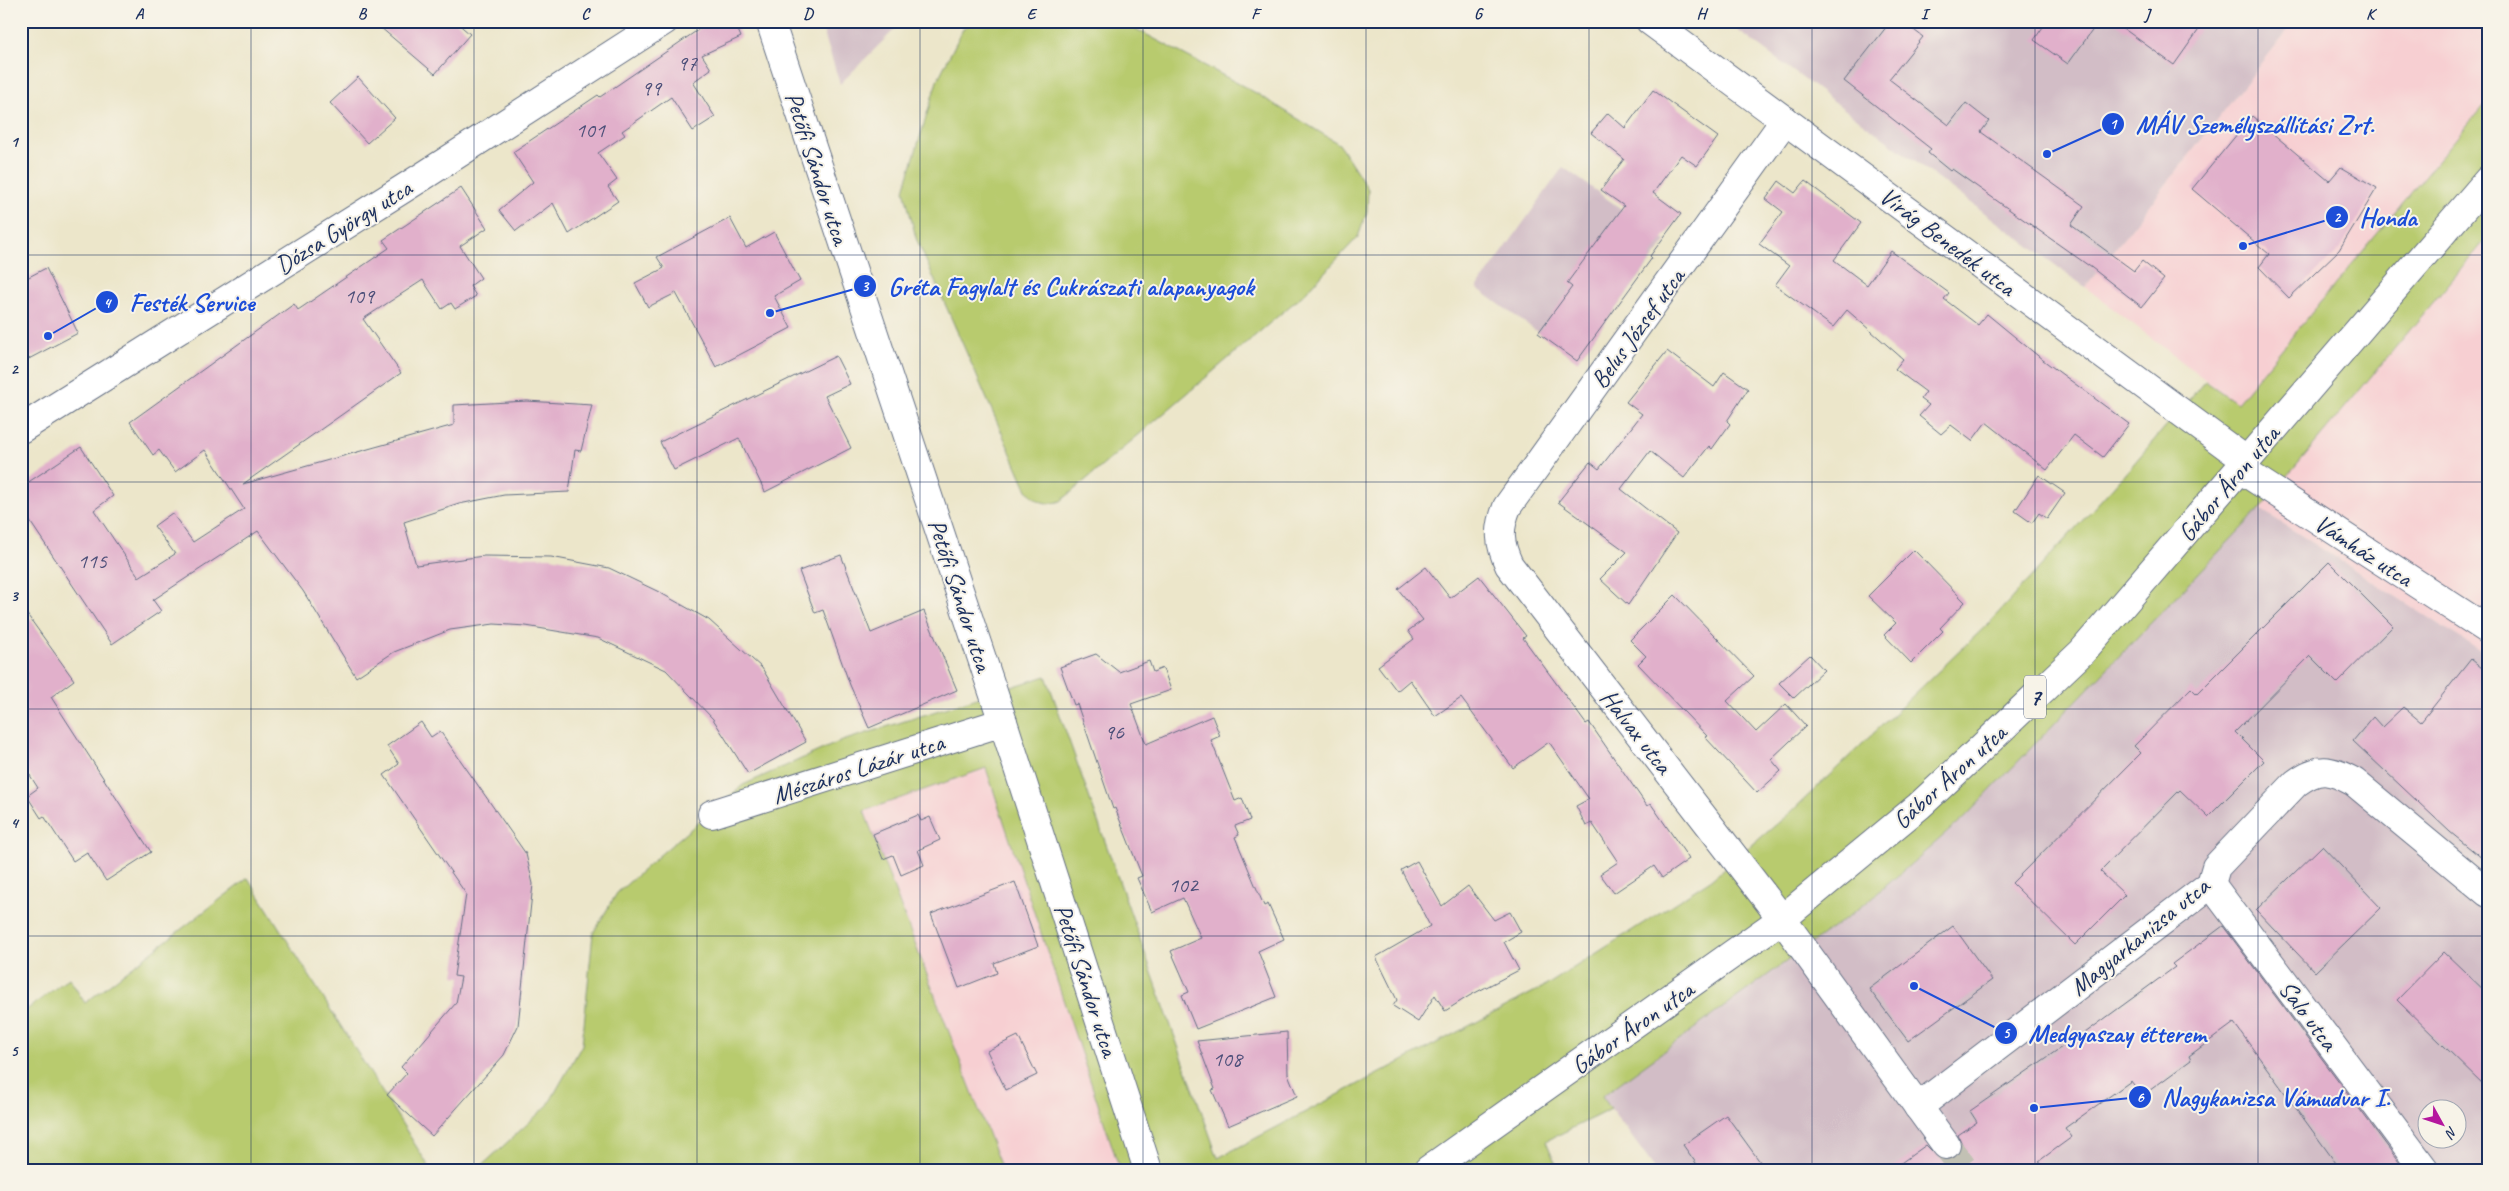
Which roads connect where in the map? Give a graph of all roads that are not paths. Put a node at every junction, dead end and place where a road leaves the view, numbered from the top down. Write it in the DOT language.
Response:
graph roads {
  1 [pos="664,21"];
  2 [pos="770,21"];
  3 [pos="1650,21"];
  4 [pos="1785,120"];
  5 [pos="2488,180"];
  6 [pos="21,429"];
  7 [pos="2243,465"];
  8 [pos="1500,540"];
  9 [pos="2488,630"];
  10 [pos="1004,722"];
  11 [pos="712,814"];
  12 [pos="2211,884"];
  13 [pos="2488,893"];
  14 [pos="1782,919"];
  15 [pos="1918,1107"];
  16 [pos="1946,1145"];
  17 [pos="1148,1170"];
  18 [pos="1428,1170"];
  19 [pos="2425,1170"];
  1 -- 6 [label="street, Dózsa György utca"];
  2 -- 10 [label="street, Petőfi Sándor utca"];
  3 -- 4 [label="street, Virág Benedek utca"];
  4 -- 7 [label="street, Virág Benedek utca"];
  4 -- 8 [label="street, Belus József utca"];
  5 -- 7 [label="street, Gábor Áron utca / 7"];
  7 -- 9 [label="street, Vámház utca"];
  7 -- 14 [label="street, Gábor Áron utca / 7"];
  8 -- 14 [label="street, Halvax utca"];
  10 -- 11 [label="street, Mészáros Lázár utca"];
  10 -- 17 [label="street, Petőfi Sándor utca"];
  12 -- 13 [label="street, Magyarkanizsa utca"];
  12 -- 15 [label="street, Magyarkanizsa utca"];
  12 -- 19 [label="street, Salo utca"];
  14 -- 15 [label="street, Halvax utca"];
  14 -- 18 [label="street, Gábor Áron utca / 7"];
  15 -- 16 [label="street, Halvax utca"];
}
